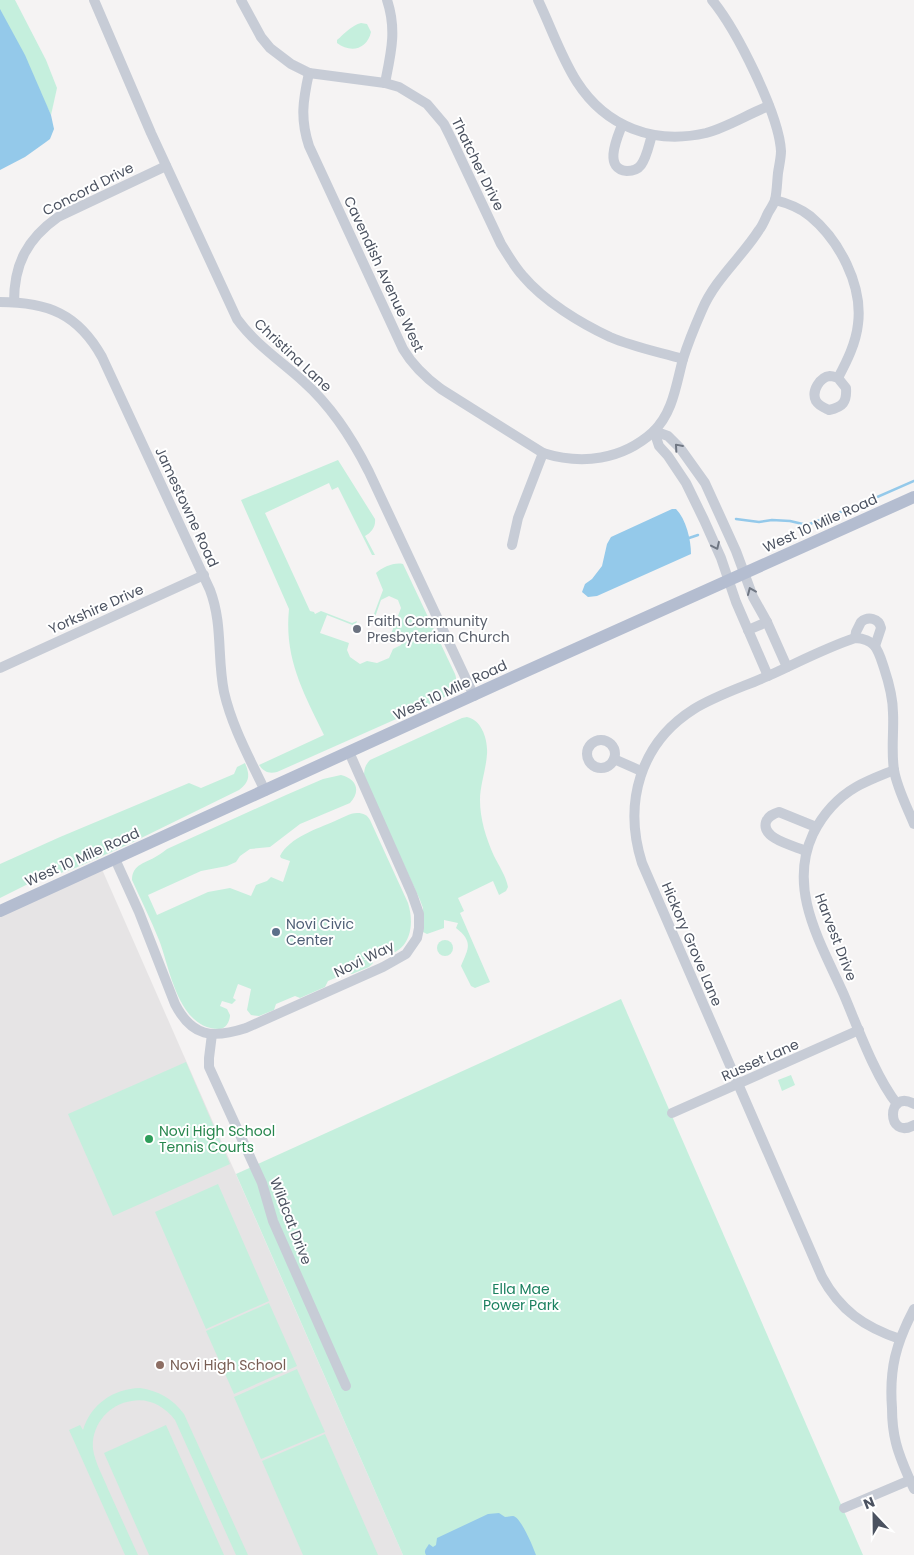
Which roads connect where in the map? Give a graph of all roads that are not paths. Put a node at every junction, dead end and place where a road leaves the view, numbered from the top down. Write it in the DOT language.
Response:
graph roads {
  1 [pos="94,0"];
  2 [pos="241,0"];
  3 [pos="387,0"];
  4 [pos="538,0"];
  5 [pos="712,0"];
  6 [pos="309,73"];
  7 [pos="385,83"];
  8 [pos="769,106"];
  9 [pos="622,124"];
  10 [pos="652,135"];
  11 [pos="166,166"];
  12 [pos="775,200"];
  13 [pos="0,302"];
  14 [pos="14,302"];
  15 [pos="683,359"];
  16 [pos="838,378"];
  17 [pos="654,431"];
  18 [pos="544,453"];
  19 [pos="914,497"];
  20 [pos="719,514"];
  21 [pos="704,520"];
  22 [pos="512,545"];
  23 [pos="744,573"];
  24 [pos="204,575"];
  25 [pos="728,580"];
  26 [pos="767,622"];
  27 [pos="748,630"];
  28 [pos="855,638"];
  29 [pos="871,643"];
  30 [pos="786,667"];
  31 [pos="0,668"];
  32 [pos="768,676"];
  33 [pos="474,696"];
  34 [pos="349,752"];
  35 [pos="614,759"];
  36 [pos="894,770"];
  37 [pos="641,771"];
  38 [pos="265,791"];
  39 [pos="914,824"];
  40 [pos="816,827"];
  41 [pos="806,851"];
  42 [pos="115,859"];
  43 [pos="0,911"];
  44 [pos="859,1030"];
  45 [pos="212,1034"];
  46 [pos="738,1085"];
  47 [pos="897,1104"];
  48 [pos="914,1104"];
  49 [pos="672,1113"];
  50 [pos="914,1125"];
  51 [pos="914,1309"];
  52 [pos="900,1339"];
  53 [pos="346,1386"];
  54 [pos="912,1485"];
  55 [pos="844,1508"];
  1 -- 11 [label="street, Christina Lane"];
  2 -- 6 [label="street, Thatcher Drive"];
  3 -- 7 [label="street"];
  4 -- 9 [label="street"];
  5 -- 8 [label="street"];
  6 -- 7 [label="street, Thatcher Drive"];
  6 -- 18 [label="street, Cavendish Avenue West"];
  7 -- 15 [label="street, Thatcher Drive"];
  8 -- 10 [label="street"];
  8 -- 12 [label="street"];
  9 -- 10 [label="street"];
  9 -- 10 [label="street"];
  11 -- 14 [label="street, Concord Drive"];
  11 -- 33 [label="street, Christina Lane"];
  12 -- 15 [label="street"];
  12 -- 16 [label="street"];
  13 -- 14 [label="street, Jamestowne Road"];
  14 -- 24 [label="street, Jamestowne Road"];
  15 -- 17 [label="street"];
  17 -- 18 [label="street, Cavendish Avenue West"];
  20 -- 17 [label="street, one-way"];
  17 -- 21 [label="street"];
  18 -- 22 [label="street"];
  19 -- 23 [label="main road, West 10 Mile Road"];
  20 -- 21 [label="street"];
  20 -- 23 [label="street"];
  21 -- 25 [label="street, one-way"];
  23 -- 25 [label="main road, West 10 Mile Road"];
  26 -- 23 [label="street, one-way"];
  24 -- 31 [label="street, Yorkshire Drive"];
  24 -- 38 [label="street, Jamestowne Road"];
  25 -- 27 [label="street"];
  25 -- 33 [label="main road, West 10 Mile Road"];
  26 -- 27 [label="street"];
  26 -- 30 [label="street"];
  27 -- 32 [label="street"];
  28 -- 29 [label="street"];
  28 -- 29 [label="street"];
  28 -- 30 [label="street, Hickory Grove Lane"];
  29 -- 36 [label="street"];
  30 -- 32 [label="street, Hickory Grove Lane"];
  32 -- 37 [label="street, Hickory Grove Lane"];
  33 -- 34 [label="main road, West 10 Mile Road"];
  34 -- 38 [label="main road, West 10 Mile Road"];
  34 -- 45 [label="street, Novi Way"];
  35 -- 37 [label="street"];
  36 -- 39 [label="street"];
  36 -- 40 [label="street, Harvest Drive"];
  37 -- 46 [label="street, Hickory Grove Lane"];
  38 -- 42 [label="main road, West 10 Mile Road"];
  40 -- 41 [label="street, Harvest Drive"];
  40 -- 41 [label="street"];
  41 -- 44 [label="street, Harvest Drive"];
  42 -- 43 [label="main road, West 10 Mile Road"];
  42 -- 45 [label="street"];
  44 -- 46 [label="street, Russet Lane"];
  44 -- 47 [label="street, Harvest Drive"];
  45 -- 53 [label="street, Wildcat Drive"];
  46 -- 49 [label="street, Russet Lane"];
  46 -- 52 [label="street, Hickory Grove Lane"];
  47 -- 48 [label="street"];
  47 -- 50 [label="street"];
  51 -- 52 [label="street"];
  52 -- 54 [label="street"];
  54 -- 55 [label="street"];
}
